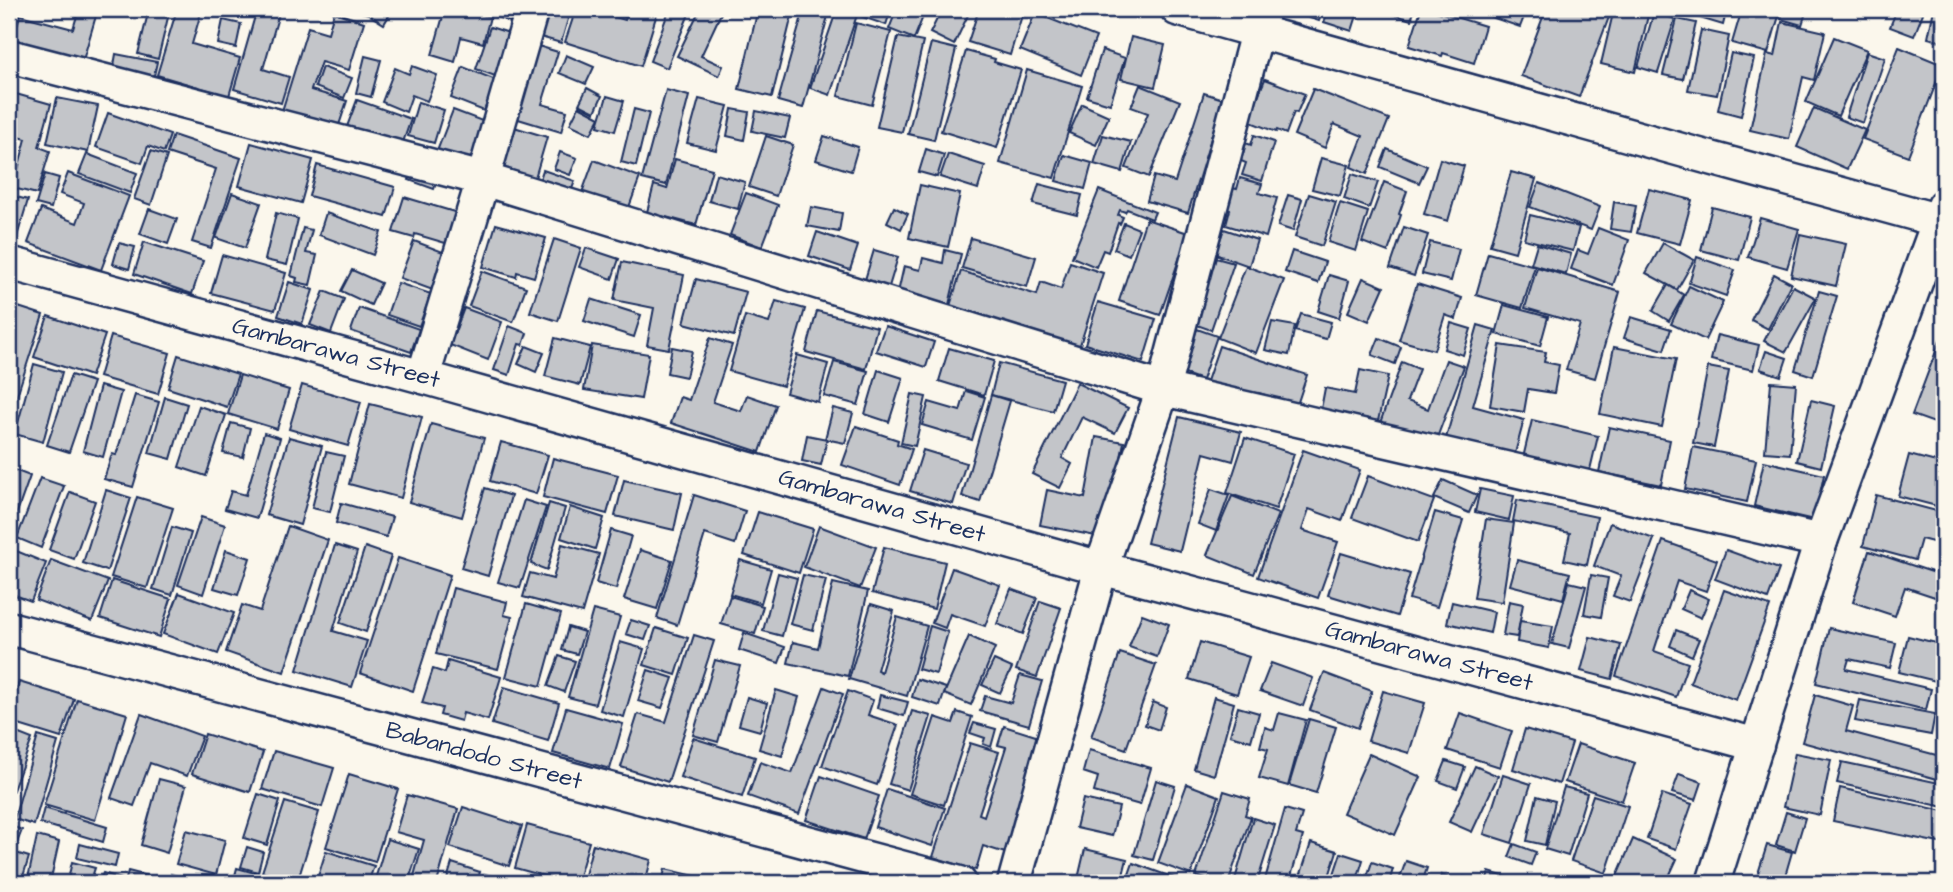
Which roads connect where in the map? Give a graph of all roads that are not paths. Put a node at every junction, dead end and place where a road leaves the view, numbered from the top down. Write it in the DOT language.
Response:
graph roads {
  1 [pos="531,9"];
  2 [pos="1177,9"];
  3 [pos="1259,20"];
  4 [pos="9,56"];
  5 [pos="484,179"];
  6 [pos="1943,216"];
  7 [pos="9,263"];
  8 [pos="423,377"];
  9 [pos="1163,389"];
  10 [pos="1821,541"];
  11 [pos="1101,568"];
  12 [pos="9,628"];
  13 [pos="1757,744"];
  14 [pos="960,883"];
  15 [pos="1014,883"];
  16 [pos="1713,883"];
  1 -- 5 [label="street"];
  2 -- 3 [label="street"];
  3 -- 6 [label="street"];
  3 -- 9 [label="street"];
  4 -- 5 [label="street"];
  5 -- 8 [label="street"];
  5 -- 9 [label="street"];
  6 -- 10 [label="street"];
  7 -- 8 [label="street, Gambarawa Street"];
  8 -- 11 [label="street, Gambarawa Street"];
  9 -- 10 [label="street"];
  9 -- 11 [label="street"];
  10 -- 13 [label="street"];
  11 -- 13 [label="street, Gambarawa Street"];
  11 -- 15 [label="street"];
  12 -- 14 [label="street, Babandodo Street"];
  13 -- 16 [label="street"];
}
